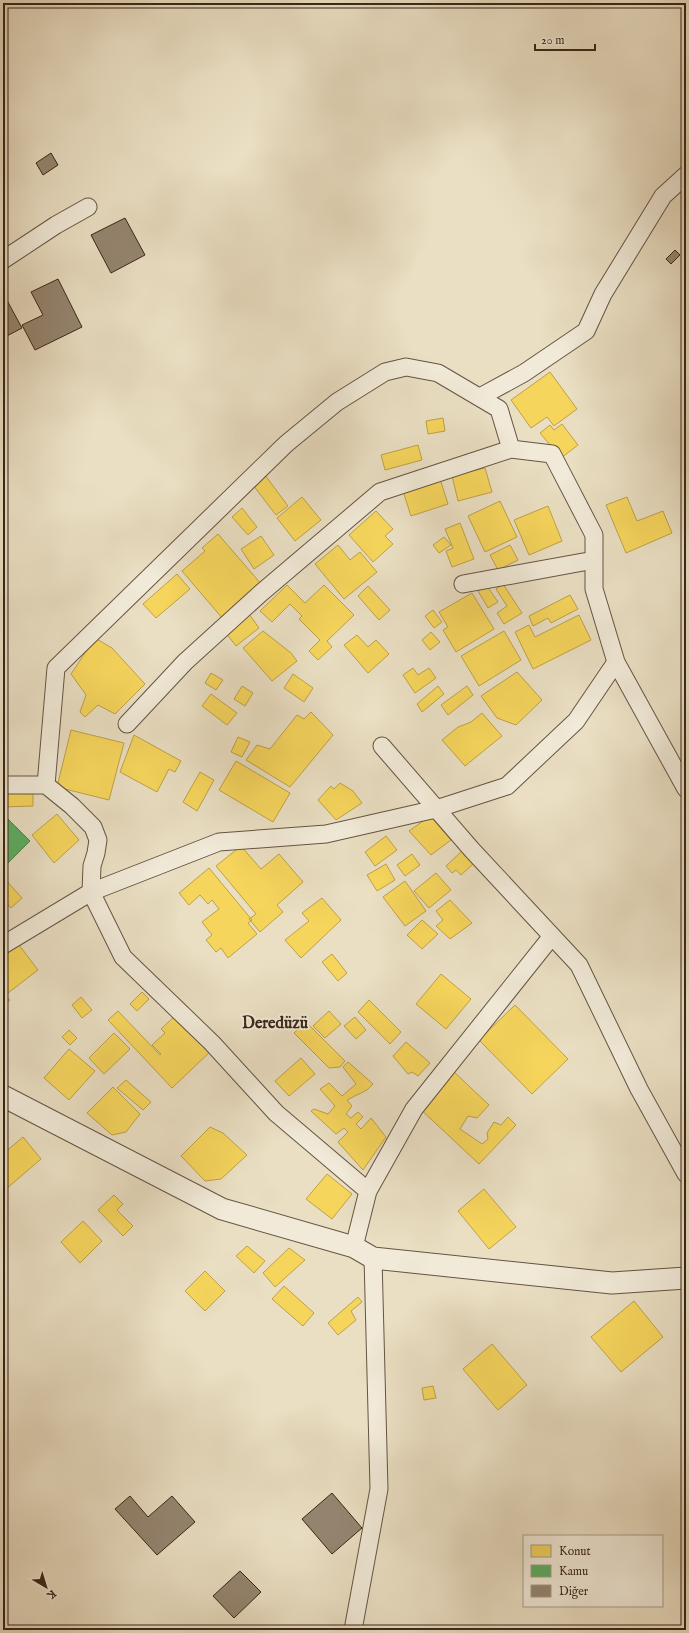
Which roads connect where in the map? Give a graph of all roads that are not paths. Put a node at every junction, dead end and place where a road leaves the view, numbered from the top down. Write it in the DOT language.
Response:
graph roads {
  1 [pos="686,175"];
  2 [pos="88,207"];
  3 [pos="3,260"];
  4 [pos="480,397"];
  5 [pos="511,449"];
  6 [pos="594,560"];
  7 [pos="463,584"];
  8 [pos="616,662"];
  9 [pos="127,724"];
  10 [pos="382,746"];
  11 [pos="3,785"];
  12 [pos="46,785"];
  13 [pos="686,789"];
  14 [pos="436,809"];
  15 [pos="91,892"];
  16 [pos="552,936"];
  17 [pos="3,946"];
  18 [pos="3,1096"];
  19 [pos="686,1174"];
  20 [pos="368,1190"];
  21 [pos="354,1247"];
  22 [pos="373,1258"];
  23 [pos="686,1278"];
  24 [pos="353,1630"];
  1 -- 4 [label="street"];
  2 -- 3 [label="street"];
  4 -- 5 [label="street"];
  4 -- 12 [label="street"];
  5 -- 6 [label="street"];
  5 -- 9 [label="street"];
  6 -- 7 [label="street"];
  6 -- 8 [label="street"];
  8 -- 13 [label="street"];
  8 -- 14 [label="street"];
  10 -- 14 [label="street"];
  11 -- 12 [label="street"];
  12 -- 15 [label="street"];
  14 -- 15 [label="street"];
  14 -- 16 [label="street"];
  15 -- 17 [label="street"];
  15 -- 20 [label="street"];
  16 -- 19 [label="street"];
  16 -- 20 [label="street"];
  18 -- 21 [label="street"];
  20 -- 21 [label="street"];
  21 -- 22 [label="street"];
  22 -- 23 [label="street"];
  22 -- 24 [label="street"];
}
